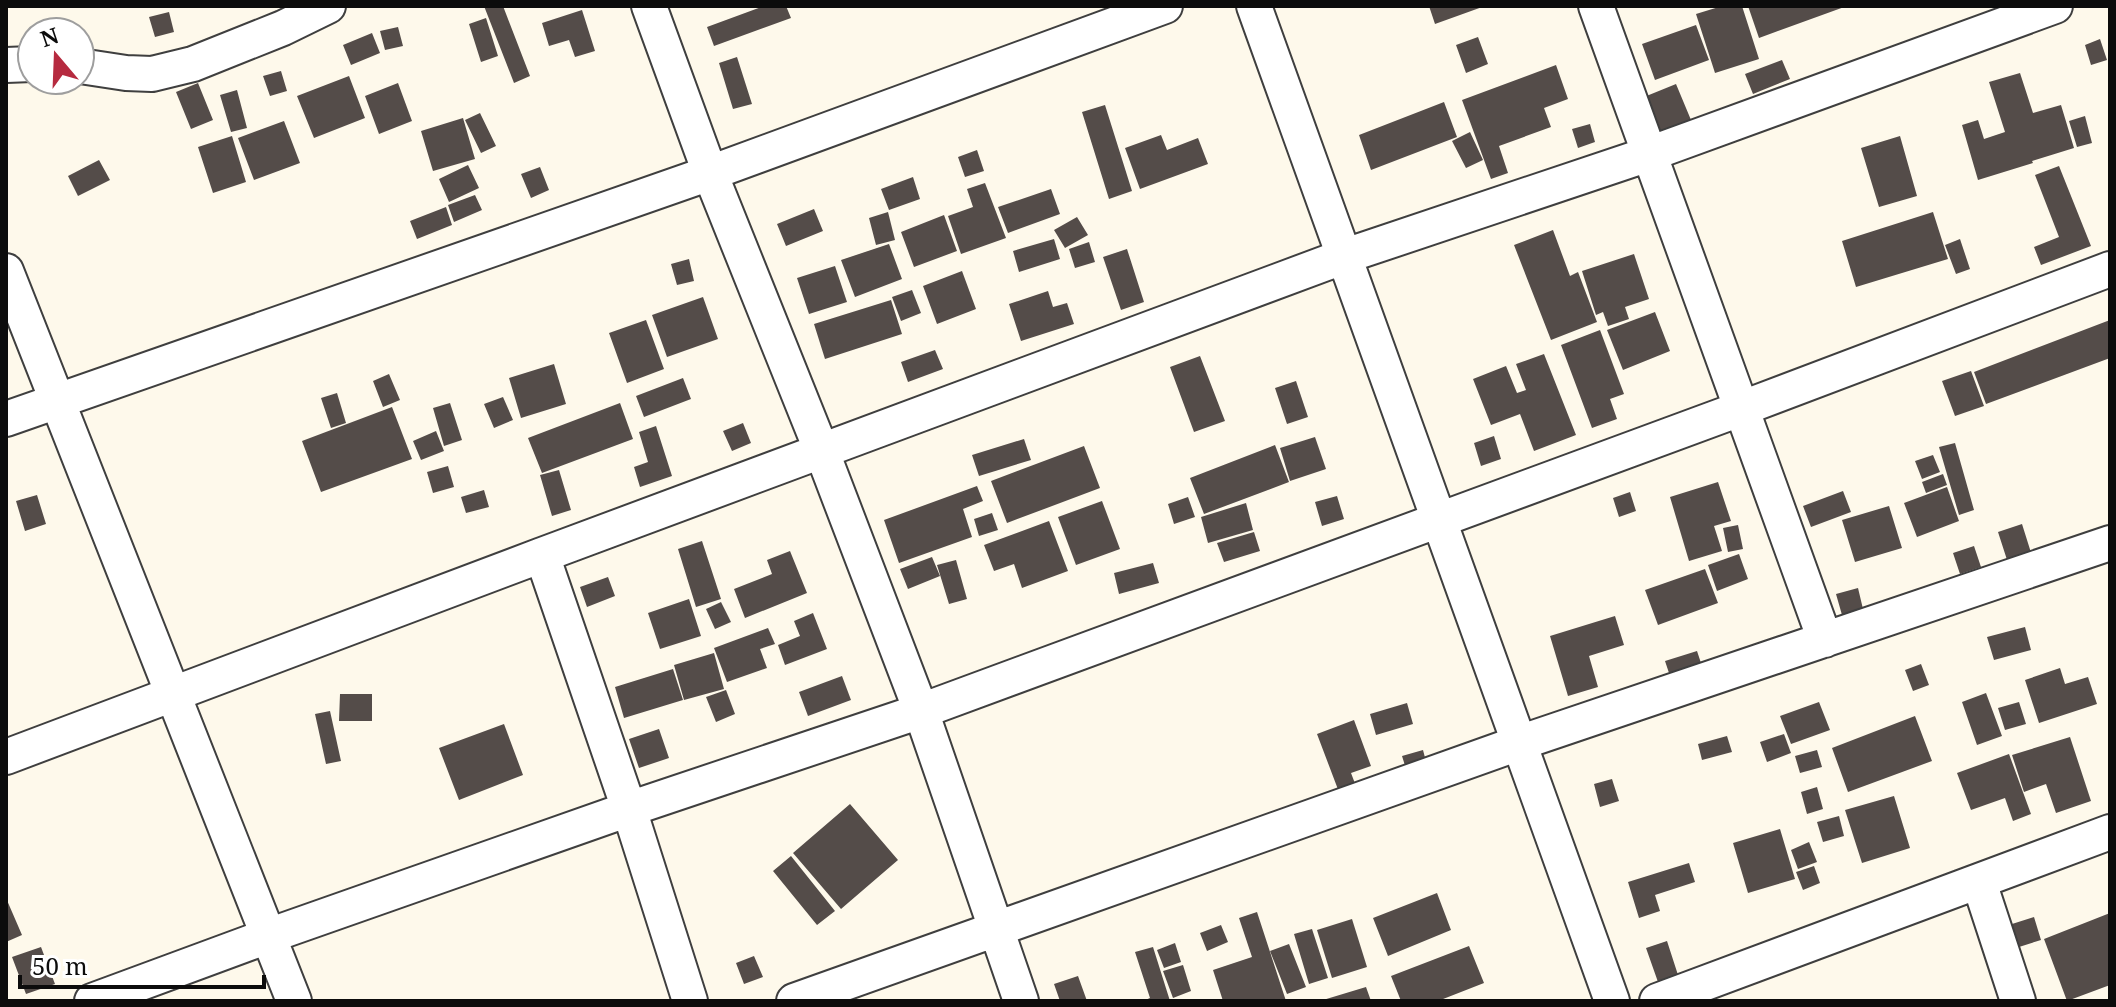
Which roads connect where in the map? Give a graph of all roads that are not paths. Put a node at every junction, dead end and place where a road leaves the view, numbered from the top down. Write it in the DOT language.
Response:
graph roads {
  1 [pos="328,6"];
  2 [pos="649,6"];
  3 [pos="1165,6"];
  4 [pos="1254,6"];
  5 [pos="1596,6"];
  6 [pos="2055,6"];
  7 [pos="96,68"];
  8 [pos="1649,154"];
  9 [pos="710,173"];
  10 [pos="1345,256"];
  11 [pos="2110,269"];
  12 [pos="6,271"];
  13 [pos="57,401"];
  14 [pos="1740,409"];
  15 [pos="6,419"];
  16 [pos="822,452"];
  17 [pos="1439,520"];
  18 [pos="2110,543"];
  19 [pos="542,555"];
  20 [pos="1825,640"];
  21 [pos="175,694"];
  22 [pos="921,711"];
  23 [pos="1519,743"];
  24 [pos="6,757"];
  25 [pos="629,809"];
  26 [pos="2110,832"];
  27 [pos="1979,882"];
  28 [pos="997,929"];
  29 [pos="268,936"];
  30 [pos="92,1001"];
  31 [pos="294,1001"];
  32 [pos="690,1001"];
  33 [pos="794,1001"];
  34 [pos="1021,1001"];
  35 [pos="1612,1001"];
  36 [pos="1657,1001"];
  37 [pos="2018,1001"];
  1 -- 7 [label="street"];
  2 -- 9 [label="street"];
  3 -- 9 [label="street"];
  4 -- 10 [label="street"];
  5 -- 8 [label="street"];
  6 -- 8 [label="street"];
  8 -- 10 [label="street"];
  8 -- 14 [label="street"];
  9 -- 13 [label="street"];
  9 -- 16 [label="street"];
  10 -- 16 [label="street"];
  10 -- 17 [label="street"];
  11 -- 14 [label="street"];
  12 -- 13 [label="street"];
  13 -- 15 [label="street"];
  13 -- 21 [label="street"];
  14 -- 17 [label="street"];
  14 -- 20 [label="street"];
  16 -- 19 [label="street"];
  16 -- 22 [label="street"];
  17 -- 22 [label="street"];
  17 -- 23 [label="street"];
  18 -- 20 [label="street"];
  19 -- 21 [label="street"];
  19 -- 25 [label="street"];
  20 -- 23 [label="street"];
  21 -- 24 [label="street"];
  21 -- 29 [label="street"];
  22 -- 25 [label="street"];
  22 -- 28 [label="street"];
  23 -- 28 [label="street"];
  23 -- 35 [label="street"];
  25 -- 29 [label="street"];
  25 -- 32 [label="street"];
  26 -- 27 [label="street"];
  27 -- 36 [label="street"];
  27 -- 37 [label="street"];
  28 -- 33 [label="street"];
  28 -- 34 [label="street"];
  29 -- 30 [label="street"];
  29 -- 31 [label="street"];
}
